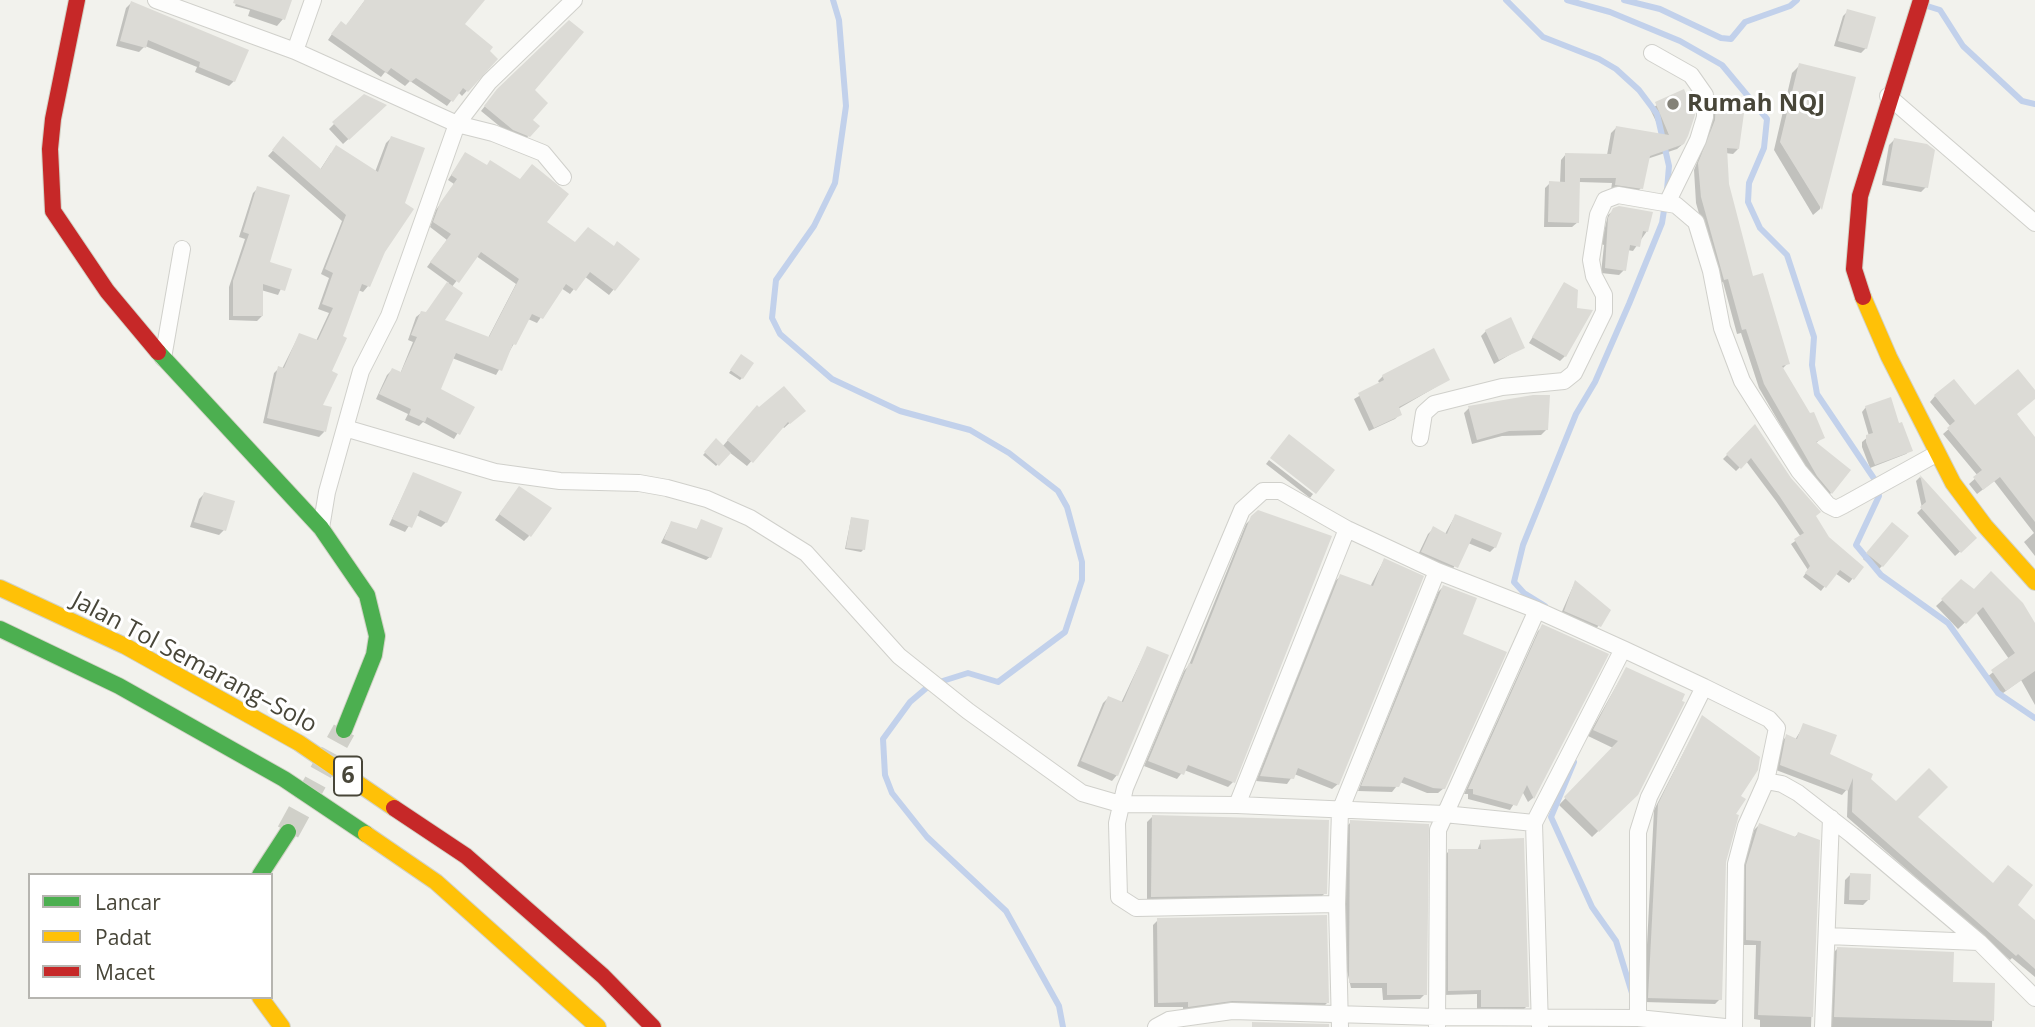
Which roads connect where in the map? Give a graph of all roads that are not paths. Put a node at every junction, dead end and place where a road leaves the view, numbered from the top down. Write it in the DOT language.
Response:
graph roads {
  1 [pos="77,0"];
  2 [pos="156,0"];
  3 [pos="313,0"];
  4 [pos="574,0"];
  5 [pos="1920,3"];
  6 [pos="295,51"];
  7 [pos="1652,53"];
  8 [pos="1888,96"];
  9 [pos="457,124"];
  10 [pos="563,177"];
  11 [pos="1664,202"];
  12 [pos="2035,223"];
  13 [pos="182,249"];
  14 [pos="163,358"];
  15 [pos="345,428"];
  16 [pos="1420,438"];
  17 [pos="1936,454"];
  18 [pos="321,528"];
  19 [pos="1347,528"];
  20 [pos="1437,571"];
  21 [pos="2035,582"];
  22 [pos="0,588"];
  23 [pos="1538,610"];
  24 [pos="0,629"];
  25 [pos="1623,649"];
  26 [pos="1704,687"];
  27 [pos="344,730"];
  28 [pos="1766,781"];
  29 [pos="1120,804"];
  30 [pos="1237,804"];
  31 [pos="1340,811"];
  32 [pos="1444,814"];
  33 [pos="1831,818"];
  34 [pos="1534,823"];
  35 [pos="288,832"];
  36 [pos="261,873"];
  37 [pos="1337,904"];
  38 [pos="1827,936"];
  39 [pos="1979,942"];
  40 [pos="2035,998"];
  41 [pos="261,999"];
  42 [pos="1638,1018"];
  43 [pos="1244,1019"];
  44 [pos="1339,1021"];
  45 [pos="1436,1022"];
  46 [pos="1540,1023"];
  47 [pos="282,1027"];
  48 [pos="598,1027"];
  49 [pos="653,1027"];
  50 [pos="1156,1027"];
  51 [pos="1726,1027"];
  52 [pos="1734,1027"];
  53 [pos="1823,1027"];
  1 -- 14 [label="main road"];
  2 -- 6 [label="street"];
  3 -- 6 [label="street"];
  4 -- 9 [label="street"];
  5 -- 8 [label="main road"];
  6 -- 9 [label="street"];
  7 -- 11 [label="street"];
  8 -- 12 [label="street"];
  8 -- 17 [label="main road"];
  9 -- 10 [label="street"];
  9 -- 15 [label="street"];
  11 -- 16 [label="street"];
  11 -- 17 [label="street"];
  13 -- 14 [label="street"];
  14 -- 18 [label="main road"];
  15 -- 18 [label="street"];
  15 -- 29 [label="street"];
  17 -- 21 [label="main road"];
  18 -- 27 [label="main road"];
  19 -- 20 [label="street"];
  19 -- 29 [label="street"];
  19 -- 30 [label="street"];
  20 -- 23 [label="street"];
  20 -- 31 [label="street"];
  22 -- 49 [label="main road, Jalan Tol Semarang–Solo / 6"];
  23 -- 25 [label="street"];
  23 -- 32 [label="street"];
  24 -- 48 [label="main road, 6"];
  25 -- 26 [label="street"];
  25 -- 34 [label="street"];
  26 -- 28 [label="street"];
  26 -- 42 [label="street"];
  28 -- 33 [label="street"];
  28 -- 52 [label="street"];
  29 -- 30 [label="street"];
  29 -- 37 [label="street"];
  30 -- 31 [label="street"];
  31 -- 32 [label="street"];
  31 -- 37 [label="street"];
  32 -- 34 [label="street"];
  32 -- 45 [label="street"];
  33 -- 38 [label="street"];
  33 -- 39 [label="street"];
  34 -- 46 [label="street"];
  35 -- 36 [label="main road"];
  37 -- 44 [label="street"];
  38 -- 39 [label="street"];
  38 -- 53 [label="street"];
  39 -- 40 [label="street"];
  41 -- 47 [label="main road"];
  42 -- 46 [label="street"];
  42 -- 51 [label="street"];
  43 -- 44 [label="street"];
  43 -- 50 [label="street"];
  44 -- 45 [label="street"];
  45 -- 46 [label="street"];
}
